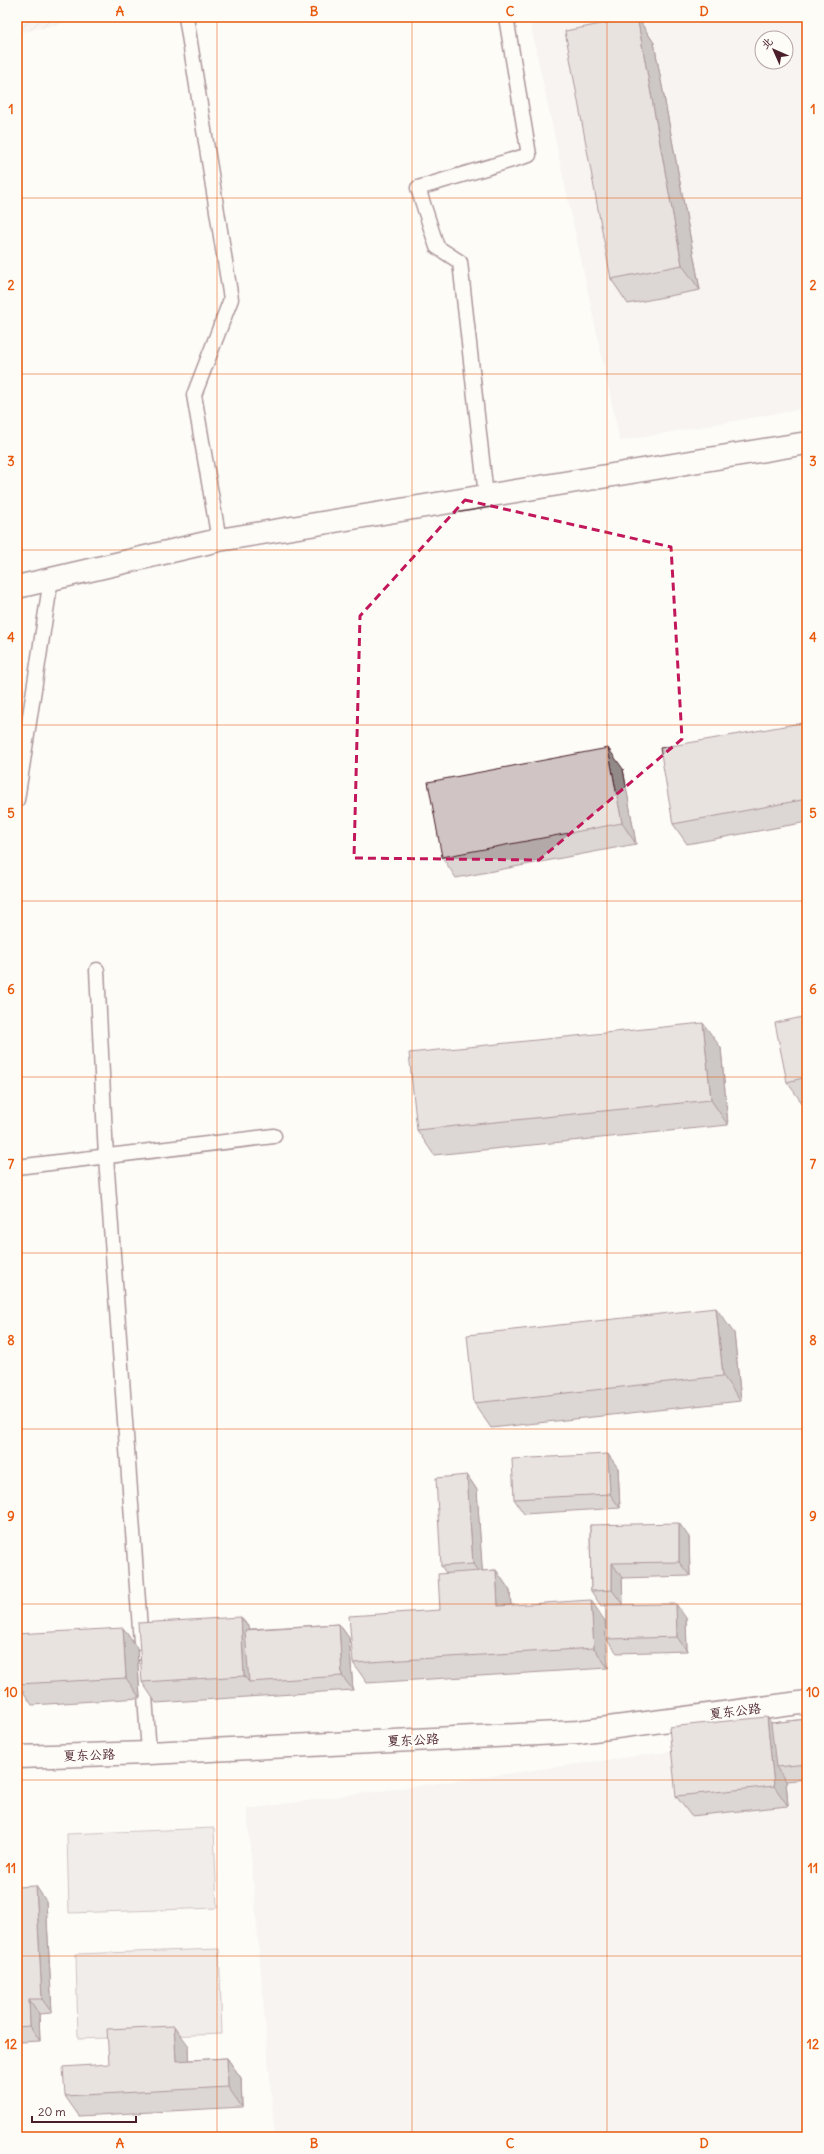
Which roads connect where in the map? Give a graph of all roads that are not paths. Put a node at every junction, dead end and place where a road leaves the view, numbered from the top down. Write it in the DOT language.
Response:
graph roads {
  1 [pos="186,17"];
  2 [pos="506,17"];
  3 [pos="807,443"];
  4 [pos="486,496"];
  5 [pos="219,540"];
  6 [pos="51,579"];
  7 [pos="17,587"];
  8 [pos="17,800"];
  9 [pos="96,970"];
  10 [pos="274,1136"];
  11 [pos="106,1157"];
  12 [pos="17,1167"];
  13 [pos="807,1702"];
  14 [pos="149,1753"];
  15 [pos="17,1757"];
  1 -- 5 [label="lane"];
  2 -- 4 [label="lane"];
  3 -- 4 [label="street"];
  4 -- 5 [label="street"];
  5 -- 6 [label="street"];
  6 -- 7 [label="street"];
  6 -- 8 [label="lane"];
  9 -- 11 [label="lane"];
  10 -- 11 [label="lane"];
  11 -- 12 [label="lane"];
  11 -- 14 [label="lane"];
  13 -- 14 [label="street, 夏东公路"];
  14 -- 15 [label="street, 夏东公路"];
}
